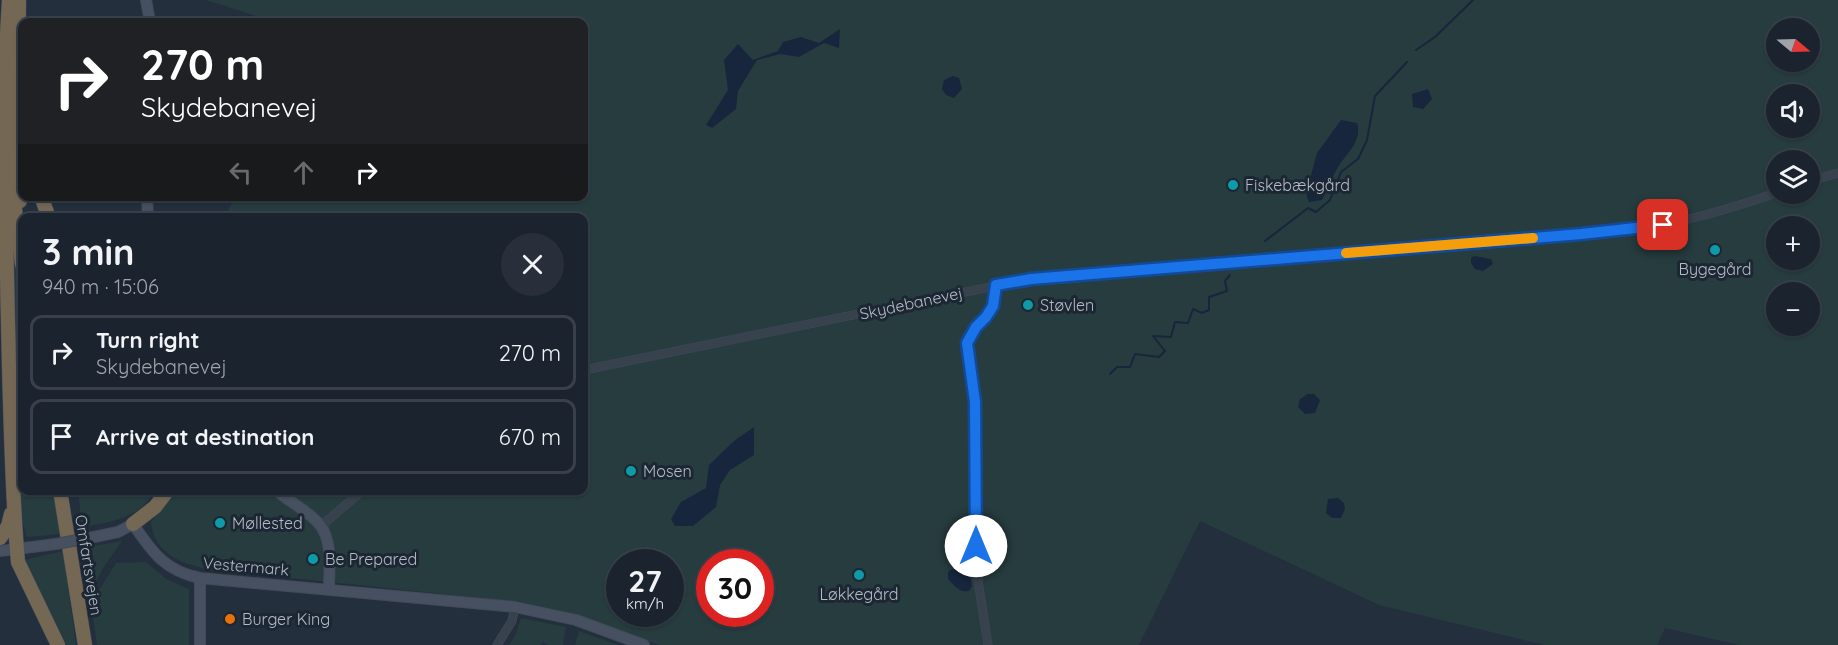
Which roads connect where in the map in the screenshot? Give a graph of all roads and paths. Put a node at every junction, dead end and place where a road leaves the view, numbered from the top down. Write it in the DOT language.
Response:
graph roads {
  1 [pos="9,0"];
  2 [pos="17,0"];
  3 [pos="146,0"];
  4 [pos="149,18"];
  5 [pos="5,63"];
  6 [pos="18,80"];
  7 [pos="1838,173"];
  8 [pos="1820,179"];
  9 [pos="18,184"];
  10 [pos="1766,196"];
  11 [pos="18,233"];
  12 [pos="996,285"];
  13 [pos="588,369"];
  14 [pos="12,476"];
  15 [pos="61,495"];
  16 [pos="70,495"];
  17 [pos="164,495"];
  18 [pos="282,495"];
  19 [pos="357,495"];
  20 [pos="133,524"];
  21 [pos="321,526"];
  22 [pos="0,538"];
  23 [pos="17,549"];
  24 [pos="0,551"];
  25 [pos="200,578"];
  26 [pos="329,589"];
  27 [pos="515,607"];
  28 [pos="80,612"];
  29 [pos="58,645"];
  30 [pos="85,645"];
  31 [pos="200,645"];
  32 [pos="497,645"];
  33 [pos="644,645"];
  34 [pos="988,645"];
  1 -- 5 [label="highway"];
  2 -- 6 [label="highway"];
  2 -- 9 [label="highway"];
  3 -- 4 [label="street"];
  5 -- 11 [label="highway"];
  5 -- 14 [label="highway"];
  7 -- 8 [label="street"];
  10 -- 12 [label="street, Skydebanevej"];
  12 -- 13 [label="street, Skydebanevej"];
  12 -- 34 [label="street"];
  14 -- 22 [label="highway"];
  14 -- 23 [label="highway"];
  15 -- 28 [label="highway, Omfartsvejen"];
  16 -- 28 [label="highway"];
  17 -- 20 [label="highway"];
  18 -- 21 [label="street"];
  19 -- 21 [label="street"];
  20 -- 23 [label="street, bridge"];
  20 -- 25 [label="street, Vestermark"];
  21 -- 26 [label="street"];
  23 -- 24 [label="street"];
  23 -- 29 [label="highway"];
  25 -- 26 [label="street, Vestermark"];
  25 -- 31 [label="street"];
  26 -- 27 [label="street, Vestermark"];
  27 -- 32 [label="street"];
  27 -- 33 [label="street, Vestermark"];
  28 -- 30 [label="highway, Omfartsvejen"];
}
